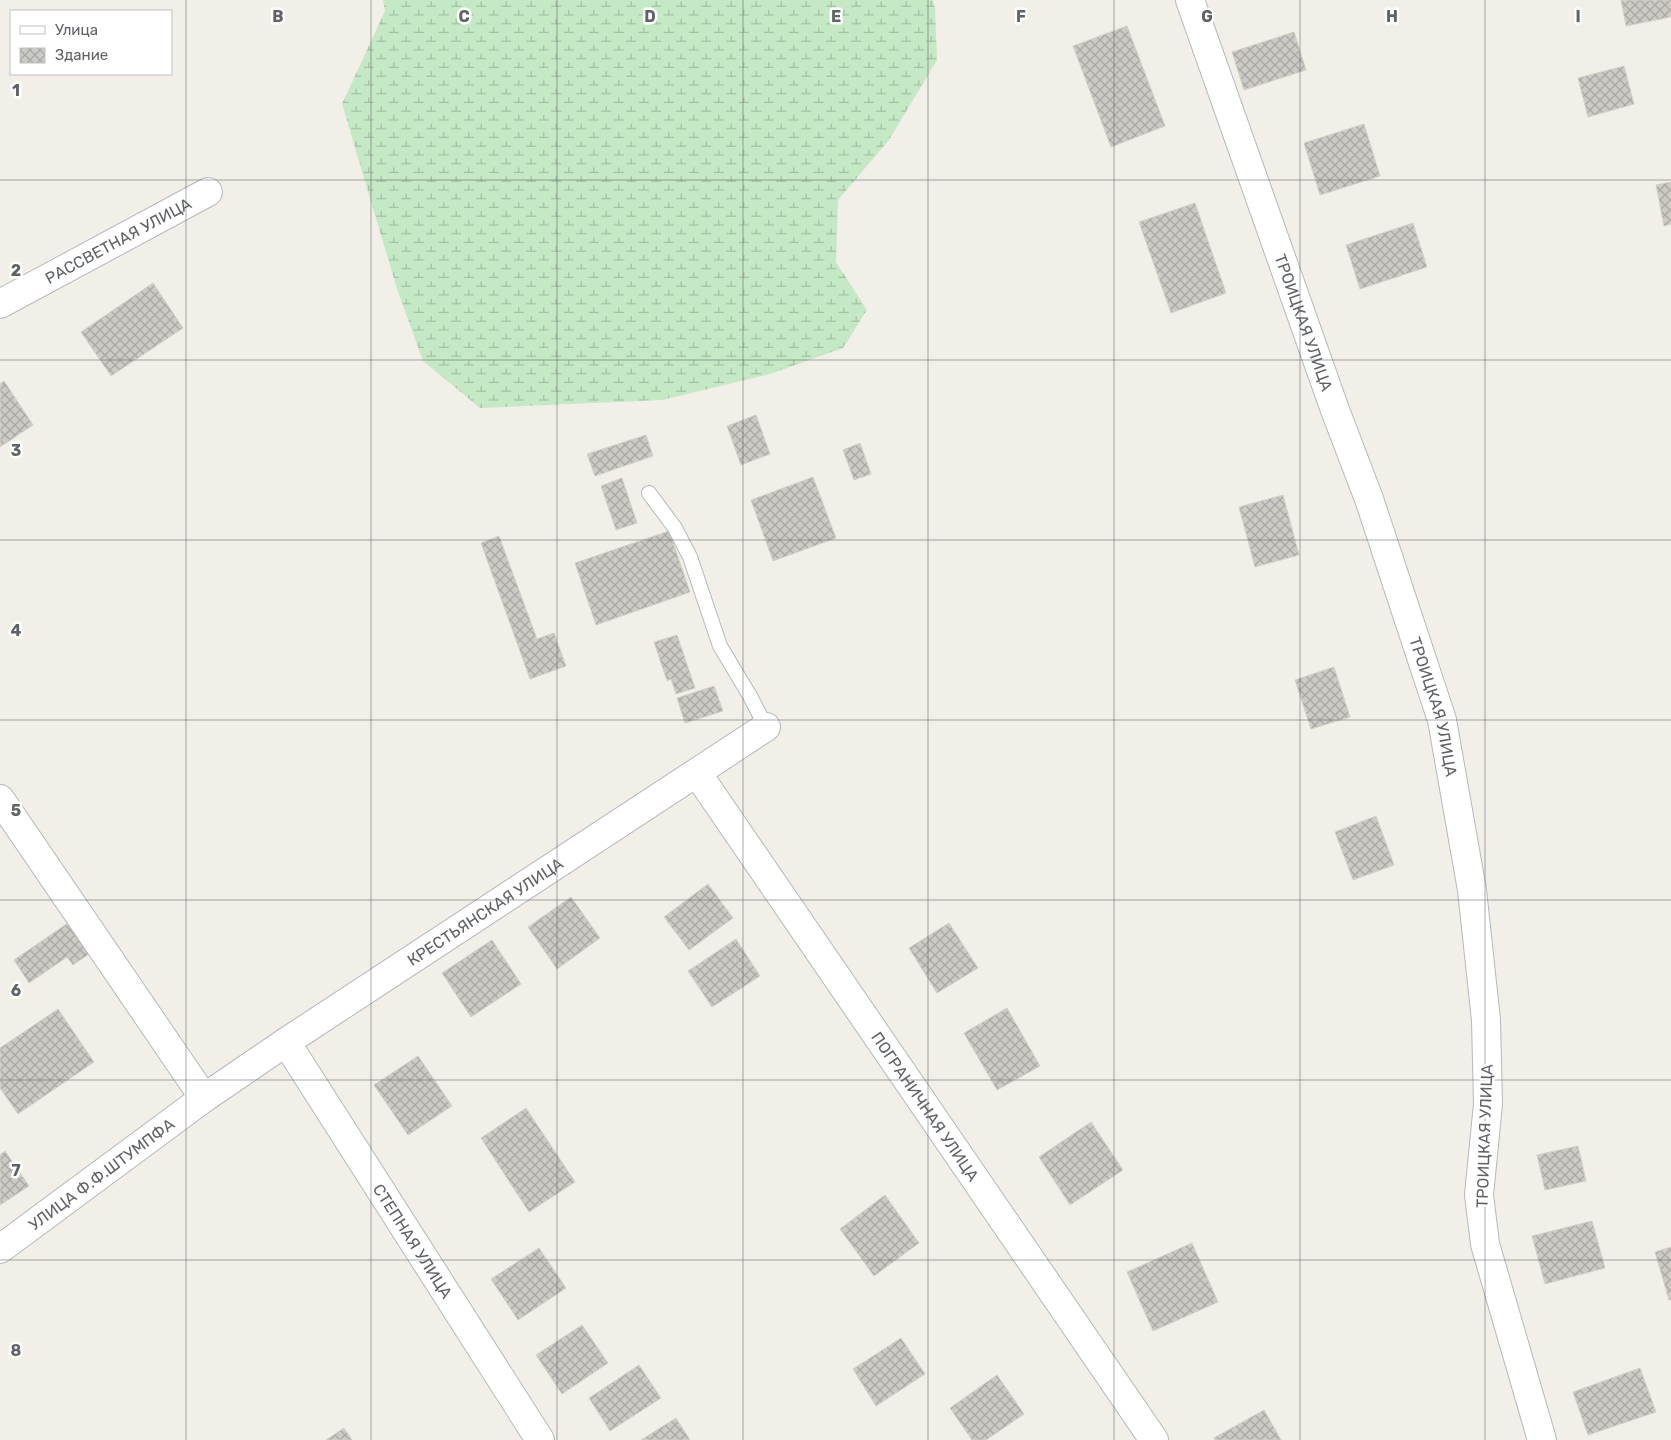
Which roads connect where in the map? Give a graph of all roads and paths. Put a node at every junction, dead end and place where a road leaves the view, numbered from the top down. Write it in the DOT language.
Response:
graph roads {
  1 [pos="1190,0"];
  2 [pos="208,192"];
  3 [pos="0,304"];
  4 [pos="649,492"];
  5 [pos="766,727"];
  6 [pos="697,773"];
  7 [pos="0,799"];
  8 [pos="286,1042"];
  9 [pos="204,1098"];
  10 [pos="0,1250"];
  11 [pos="540,1440"];
  12 [pos="1154,1440"];
  13 [pos="1542,1440"];
  1 -- 13 [label="street, ТРОИЦКАЯ УЛИЦА"];
  2 -- 3 [label="street, РАССВЕТНАЯ УЛИЦА"];
  4 -- 5 [label="lane"];
  5 -- 6 [label="street, КРЕСТЬЯНСКАЯ УЛИЦА"];
  6 -- 8 [label="street, КРЕСТЬЯНСКАЯ УЛИЦА"];
  6 -- 12 [label="street, ПОГРАНИЧНАЯ УЛИЦА"];
  7 -- 9 [label="street"];
  8 -- 9 [label="street, КРЕСТЬЯНСКАЯ УЛИЦА"];
  8 -- 11 [label="street, СТЕПНАЯ УЛИЦА"];
  9 -- 10 [label="street, УЛИЦА Ф.Ф.ШТУМПФА"];
}
